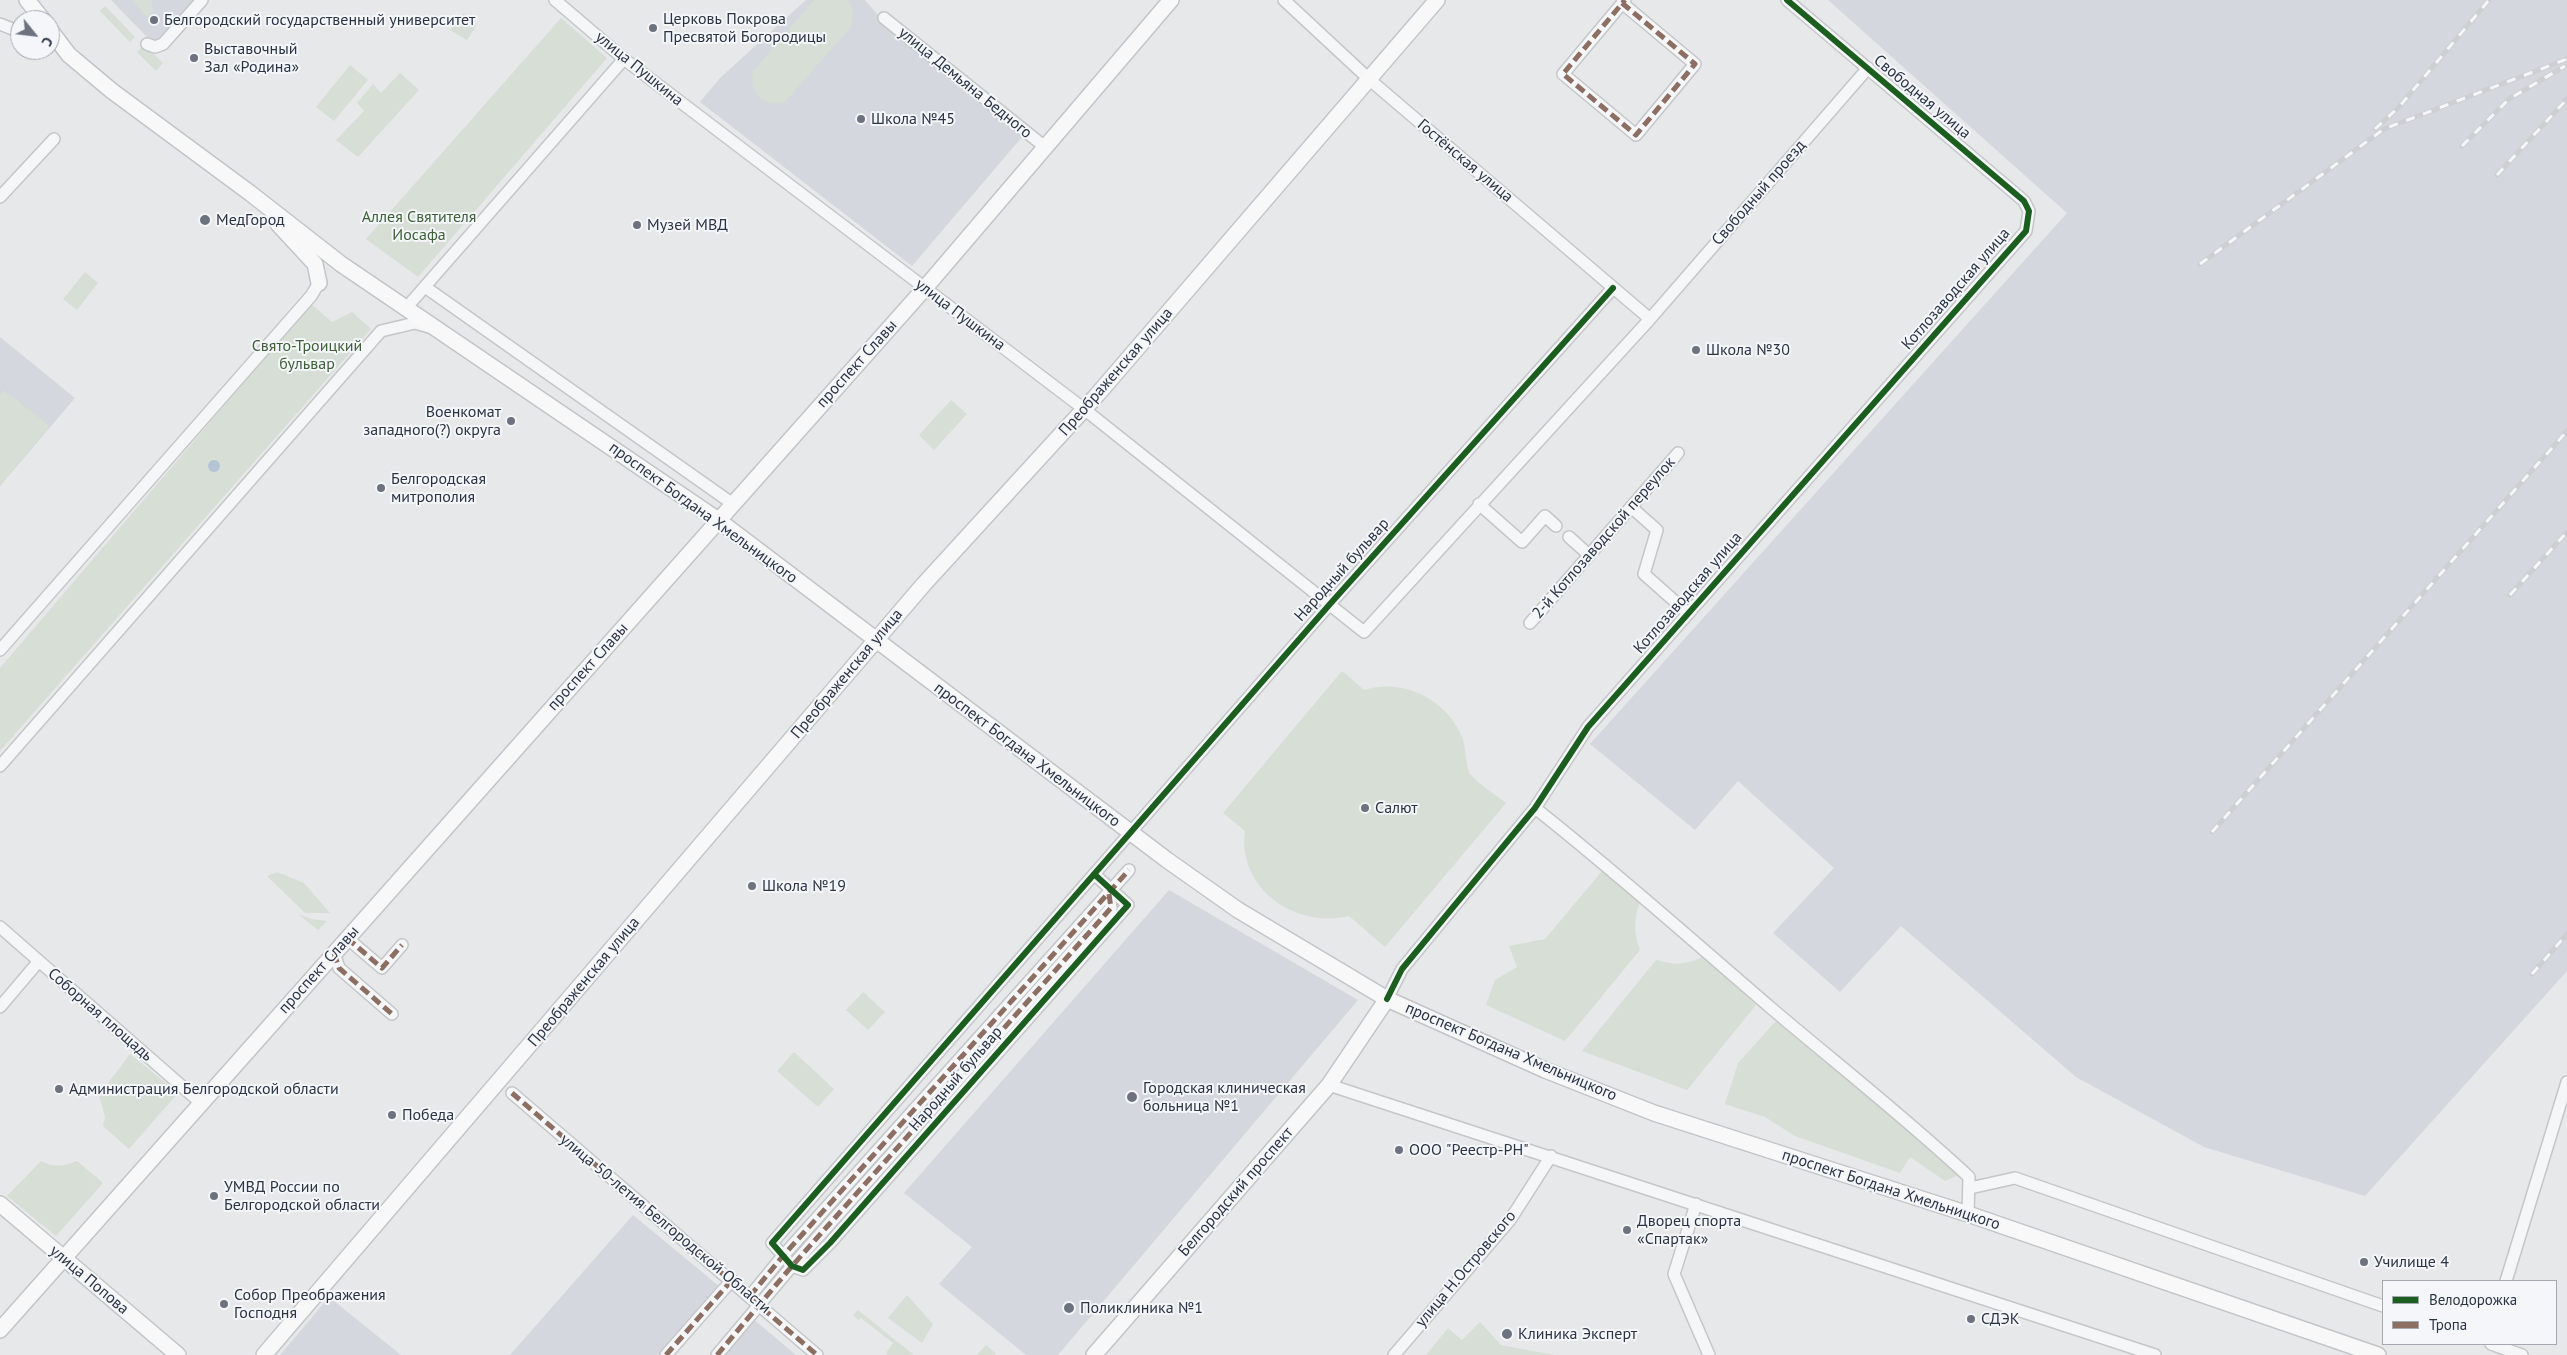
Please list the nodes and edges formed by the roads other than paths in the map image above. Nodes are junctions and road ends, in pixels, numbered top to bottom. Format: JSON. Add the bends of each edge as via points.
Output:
{"nodes":[{"id":1,"x":27,"y":0,"type":"edge"},
{"id":2,"x":202,"y":0,"type":"edge"},
{"id":3,"x":555,"y":0,"type":"edge"},
{"id":4,"x":1171,"y":0,"type":"edge"},
{"id":5,"x":1284,"y":0,"type":"edge"},
{"id":6,"x":1437,"y":0,"type":"edge"},
{"id":7,"x":1788,"y":0,"type":"edge"},
{"id":8,"x":1623,"y":2,"type":"edge"},
{"id":9,"x":35,"y":10,"type":"edge"},
{"id":10,"x":884,"y":18,"type":"dead end"},
{"id":11,"x":60,"y":43,"type":"edge"},
{"id":12,"x":148,"y":44,"type":"dead end"},
{"id":13,"x":60,"y":51,"type":"edge"},
{"id":14,"x":69,"y":55,"type":"junction"},
{"id":15,"x":624,"y":59,"type":"junction"},
{"id":16,"x":1868,"y":68,"type":"junction"},
{"id":17,"x":1370,"y":80,"type":"junction"},
{"id":18,"x":54,"y":139,"type":"dead end"},
{"id":19,"x":1045,"y":147,"type":"junction"},
{"id":20,"x":250,"y":193,"type":"junction"},
{"id":21,"x":0,"y":197,"type":"edge"},
{"id":22,"x":2029,"y":220,"type":"joint"},
{"id":23,"x":318,"y":283,"type":"joint"},
{"id":24,"x":425,"y":287,"type":"junction"},
{"id":25,"x":924,"y":288,"type":"junction"},
{"id":26,"x":1613,"y":288,"type":"junction"},
{"id":27,"x":407,"y":307,"type":"junction"},
{"id":28,"x":1650,"y":319,"type":"junction"},
{"id":29,"x":442,"y":331,"type":"junction"},
{"id":30,"x":1084,"y":409,"type":"junction"},
{"id":31,"x":1678,"y":453,"type":"dead end"},
{"id":32,"x":733,"y":504,"type":"junction"},
{"id":33,"x":1479,"y":504,"type":"junction"},
{"id":34,"x":1631,"y":507,"type":"junction"},
{"id":35,"x":718,"y":520,"type":"junction"},
{"id":36,"x":1556,"y":526,"type":"dead end"},
{"id":37,"x":1569,"y":537,"type":"dead end"},
{"id":38,"x":1589,"y":555,"type":"junction"},
{"id":39,"x":1330,"y":604,"type":"junction"},
{"id":40,"x":1688,"y":613,"type":"junction"},
{"id":41,"x":1530,"y":623,"type":"dead end"},
{"id":42,"x":876,"y":641,"type":"junction"},
{"id":43,"x":0,"y":650,"type":"edge"},
{"id":44,"x":0,"y":766,"type":"edge"},
{"id":45,"x":1535,"y":808,"type":"junction"},
{"id":46,"x":1130,"y":833,"type":"junction"},
{"id":47,"x":1129,"y":870,"type":"dead end"},
{"id":48,"x":1094,"y":874,"type":"junction"},
{"id":49,"x":1111,"y":892,"type":"junction"},
{"id":50,"x":0,"y":927,"type":"edge"},
{"id":51,"x":347,"y":938,"type":"junction"},
{"id":52,"x":402,"y":945,"type":"dead end"},
{"id":53,"x":334,"y":953,"type":"junction"},
{"id":54,"x":39,"y":962,"type":"junction"},
{"id":55,"x":1390,"y":1000,"type":"junction"},
{"id":56,"x":0,"y":1007,"type":"edge"},
{"id":57,"x":392,"y":1014,"type":"dead end"},
{"id":58,"x":2567,"y":1082,"type":"edge"},
{"id":59,"x":1329,"y":1085,"type":"junction"},
{"id":60,"x":512,"y":1093,"type":"dead end"},
{"id":61,"x":201,"y":1103,"type":"junction"},
{"id":62,"x":2555,"y":1120,"type":"junction"},
{"id":63,"x":2567,"y":1124,"type":"edge"},
{"id":64,"x":1551,"y":1156,"type":"junction"},
{"id":65,"x":1970,"y":1188,"type":"junction"},
{"id":66,"x":0,"y":1204,"type":"edge"},
{"id":67,"x":1696,"y":1204,"type":"junction"},
{"id":68,"x":1968,"y":1214,"type":"junction"},
{"id":69,"x":782,"y":1256,"type":"junction"},
{"id":70,"x":63,"y":1258,"type":"junction"},
{"id":71,"x":792,"y":1266,"type":"junction"},
{"id":72,"x":732,"y":1280,"type":"junction"},
{"id":73,"x":2506,"y":1280,"type":"edge"},
{"id":74,"x":750,"y":1296,"type":"junction"},
{"id":75,"x":760,"y":1305,"type":"junction"},
{"id":76,"x":2382,"y":1306,"type":"edge"},
{"id":77,"x":0,"y":1330,"type":"edge"},
{"id":78,"x":2494,"y":1345,"type":"edge"},
{"id":79,"x":2134,"y":1352,"type":"edge"},
{"id":80,"x":178,"y":1355,"type":"edge"},
{"id":81,"x":264,"y":1355,"type":"edge"},
{"id":82,"x":666,"y":1355,"type":"edge"},
{"id":83,"x":717,"y":1355,"type":"edge"},
{"id":84,"x":818,"y":1355,"type":"edge"},
{"id":85,"x":1094,"y":1355,"type":"edge"},
{"id":86,"x":1394,"y":1355,"type":"edge"},
{"id":87,"x":1709,"y":1355,"type":"edge"},
{"id":88,"x":2155,"y":1355,"type":"edge"},
{"id":89,"x":2378,"y":1355,"type":"edge"},
{"id":90,"x":2522,"y":1355,"type":"edge"}],
"edges":[{"from":1,"to":9,"type":"main road"},
{"from":2,"to":12,"type":"street","via":[[163,44],[155,47]]},
{"from":3,"to":15,"type":"street","name":"улица Пушкина"},
{"from":4,"to":19,"type":"main road","name":"проспект Славы"},
{"from":5,"to":17,"type":"street","name":"Гостёнская улица"},
{"from":6,"to":17,"type":"main road","name":"Преображенская улица"},
{"from":7,"to":16,"type":"street","name":"Свободная улица"},
{"from":8,"to":8,"type":"street","via":[[1563,74],[1636,136],[1695,64]]},
{"from":10,"to":19,"type":"street","name":"улица Демьяна Бедного"},
{"from":11,"to":14,"type":"main road","name":"проспект Богдана Хмельницкого"},
{"from":13,"to":14,"type":"street"},
{"from":14,"to":20,"type":"main road","name":"проспект Богдана Хмельницкого","via":[[112,92]]},
{"from":15,"to":24,"type":"street"},
{"from":15,"to":25,"type":"street","name":"улица Пушкина"},
{"from":16,"to":22,"type":"street","name":"Свободная улица","via":[[2024,201]]},
{"from":16,"to":28,"type":"street","name":"Свободный проезд"},
{"from":17,"to":26,"type":"street","name":"Гостёнская улица"},
{"from":17,"to":30,"type":"main road","name":"Преображенская улица"},
{"from":18,"to":21,"type":"street"},
{"from":19,"to":25,"type":"main road","name":"проспект Славы"},
{"from":20,"to":23,"type":"main road","via":[[315,264]]},
{"from":20,"to":27,"type":"main road","name":"проспект Богдана Хмельницкого","via":[[341,264]]},
{"from":22,"to":40,"type":"street","name":"Котлозаводская улица","via":[[2026,231]]},
{"from":23,"to":43,"type":"street","via":[[311,296]]},
{"from":24,"to":27,"type":"street"},
{"from":24,"to":32,"type":"street"},
{"from":25,"to":30,"type":"street","name":"улица Пушкина"},
{"from":25,"to":32,"type":"main road","name":"проспект Славы"},
{"from":26,"to":28,"type":"street","name":"Гостёнская улица"},
{"from":26,"to":39,"type":"street","name":"Народный бульвар"},
{"from":27,"to":29,"type":"main road","name":"проспект Богдана Хмельницкого"},
{"from":28,"to":33,"type":"street"},
{"from":29,"to":35,"type":"main road","name":"проспект Богдана Хмельницкого"},
{"from":29,"to":44,"type":"street","via":[[415,323],[381,331]]},
{"from":30,"to":39,"type":"street","name":"улица Пушкина"},
{"from":30,"to":42,"type":"main road","name":"Преображенская улица","via":[[936,570]]},
{"from":31,"to":34,"type":"street","name":"2-й Котлозаводской переулок"},
{"from":32,"to":35,"type":"main road","name":"проспект Славы"},
{"from":33,"to":36,"type":"street","via":[[1522,542],[1545,516]]},
{"from":33,"to":39,"type":"street","name":"улица Пушкина","via":[[1364,632]]},
{"from":34,"to":38,"type":"street","name":"2-й Котлозаводской переулок"},
{"from":34,"to":40,"type":"street","via":[[1657,530],[1644,574]]},
{"from":35,"to":42,"type":"main road","name":"проспект Богдана Хмельницкого"},
{"from":35,"to":51,"type":"main road","name":"проспект Славы"},
{"from":37,"to":38,"type":"street"},
{"from":38,"to":41,"type":"street","name":"2-й Котлозаводской переулок"},
{"from":39,"to":46,"type":"street","name":"Народный бульвар"},
{"from":40,"to":45,"type":"street","name":"Котлозаводская улица","via":[[1588,727]]},
{"from":42,"to":46,"type":"main road","name":"проспект Богдана Хмельницкого"},
{"from":42,"to":81,"type":"main road","name":"Преображенская улица"},
{"from":45,"to":55,"type":"street","name":"Котлозаводская улица","via":[[1402,969]]},
{"from":45,"to":65,"type":"street","via":[[1931,1141],[1969,1177]]},
{"from":46,"to":48,"type":"street","name":"Народный бульвар"},
{"from":46,"to":55,"type":"main road","name":"проспект Богдана Хмельницкого","via":[[1238,910]]},
{"from":47,"to":49,"type":"street"},
{"from":48,"to":49,"type":"street"},
{"from":48,"to":69,"type":"street","name":"Народный бульвар","via":[[772,1243]]},
{"from":49,"to":69,"type":"street"},
{"from":49,"to":71,"type":"street","name":"Народный бульвар","via":[[1111,908]]},
{"from":49,"to":71,"type":"street","name":"Народный бульвар","via":[[1128,905],[836,1236],[803,1270]]},
{"from":50,"to":54,"type":"street","name":"Соборная площадь"},
{"from":51,"to":52,"type":"street","via":[[382,968]]},
{"from":51,"to":53,"type":"main road","name":"проспект Славы"},
{"from":53,"to":57,"type":"street","via":[[339,968]]},
{"from":53,"to":61,"type":"main road","name":"проспект Славы"},
{"from":54,"to":56,"type":"street"},
{"from":54,"to":61,"type":"street","name":"Соборная площадь"},
{"from":55,"to":59,"type":"main road","name":"Белгородский проспект"},
{"from":55,"to":68,"type":"main road","name":"проспект Богдана Хмельницкого","via":[[1545,1070],[1654,1113]]},
{"from":58,"to":62,"type":"street"},
{"from":59,"to":64,"type":"street"},
{"from":59,"to":85,"type":"main road","name":"Белгородский проспект"},
{"from":60,"to":72,"type":"street","name":"улица 50-летия Белгородской Области"},
{"from":61,"to":70,"type":"main road","name":"проспект Славы"},
{"from":62,"to":63,"type":"street"},
{"from":62,"to":73,"type":"street"},
{"from":64,"to":67,"type":"street"},
{"from":64,"to":86,"type":"street","name":"улица Н.Островского","via":[[1510,1220]]},
{"from":65,"to":68,"type":"street"},
{"from":65,"to":76,"type":"street","via":[[2015,1178]]},
{"from":66,"to":70,"type":"main road","name":"улица Попова"},
{"from":67,"to":79,"type":"street"},
{"from":67,"to":87,"type":"street","via":[[1674,1274]]},
{"from":68,"to":89,"type":"main road","name":"проспект Богдана Хмельницкого"},
{"from":69,"to":71,"type":"street"},
{"from":69,"to":74,"type":"street"},
{"from":70,"to":77,"type":"main road","name":"проспект Славы"},
{"from":70,"to":80,"type":"main road","name":"улица Попова"},
{"from":71,"to":75,"type":"street","name":"Народный бульвар"},
{"from":72,"to":74,"type":"street","name":"улица 50-летия Белгородской Области"},
{"from":72,"to":82,"type":"street"},
{"from":74,"to":75,"type":"street","name":"улица 50-летия Белгородской Области"},
{"from":75,"to":83,"type":"street","name":"Народный бульвар"},
{"from":75,"to":84,"type":"street","name":"улица 50-летия Белгородской Области"},
{"from":78,"to":90,"type":"street"},
{"from":79,"to":88,"type":"street"}]}
